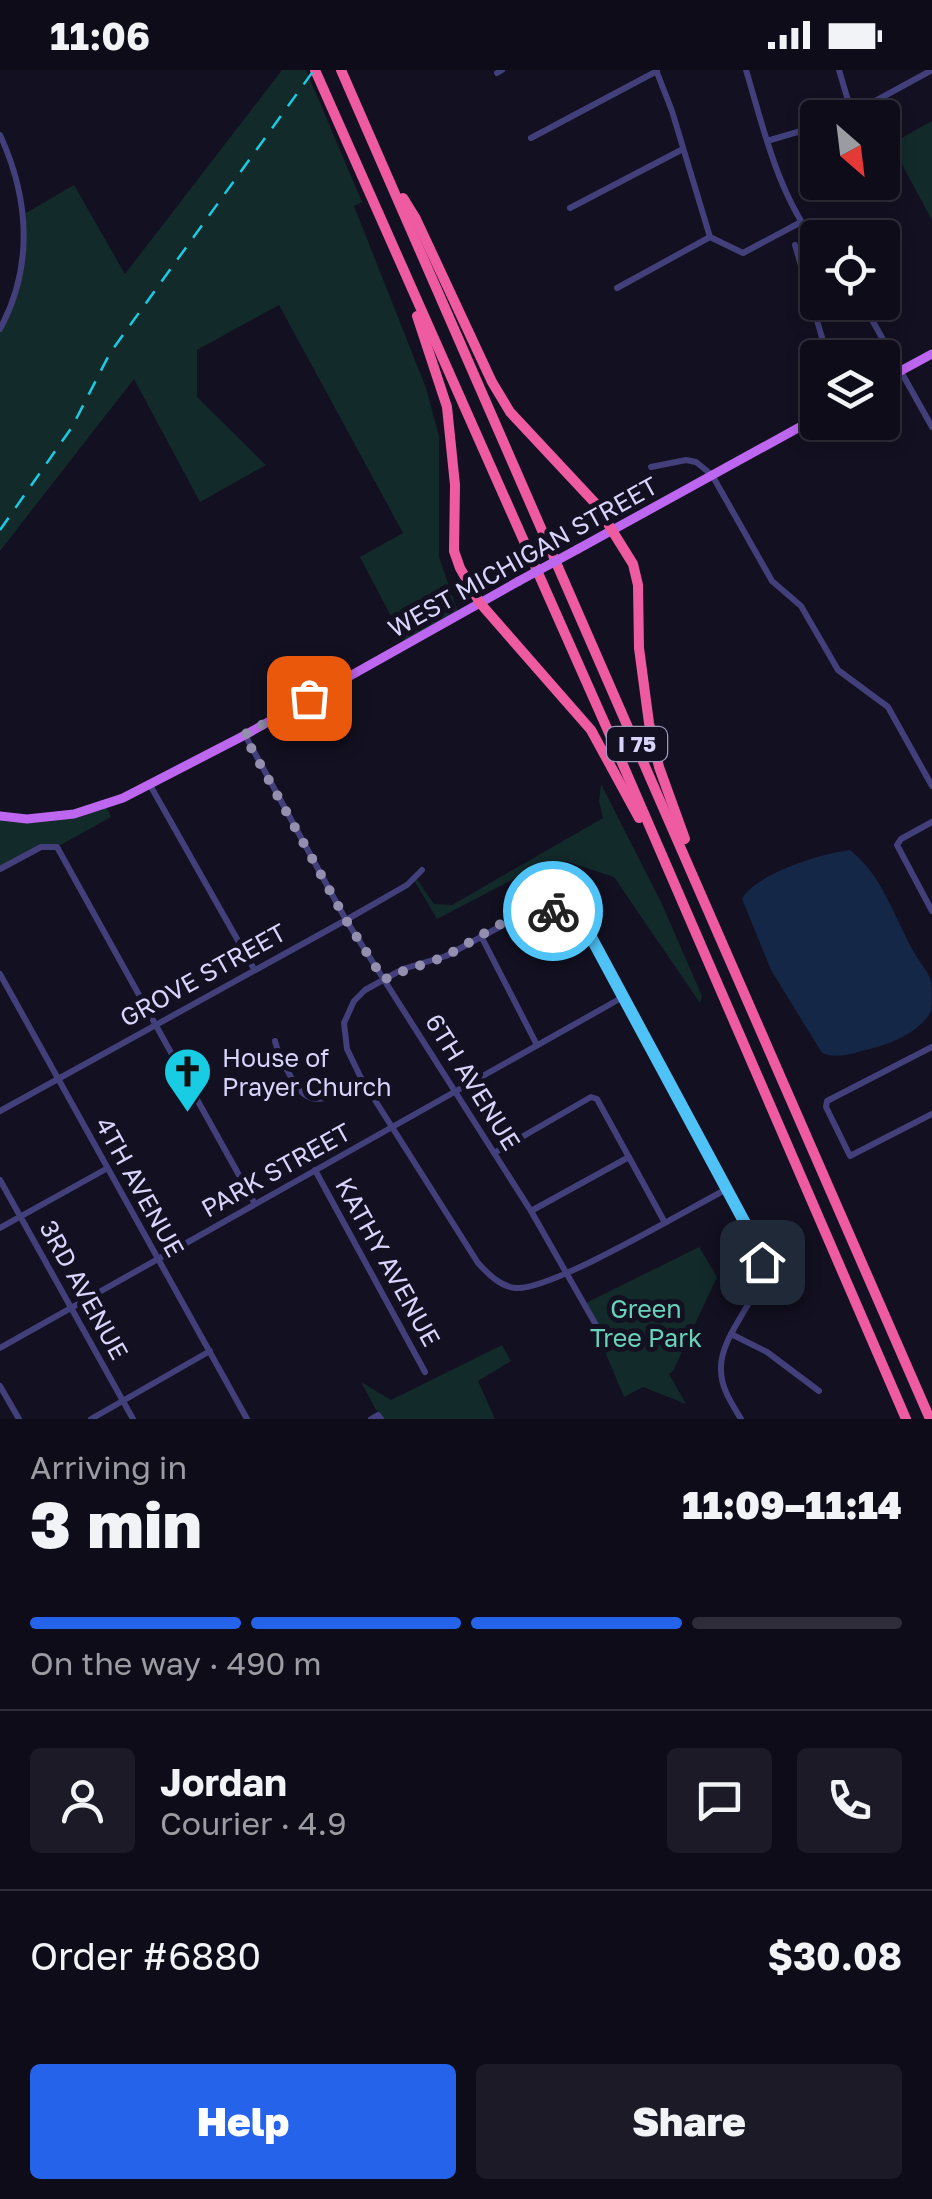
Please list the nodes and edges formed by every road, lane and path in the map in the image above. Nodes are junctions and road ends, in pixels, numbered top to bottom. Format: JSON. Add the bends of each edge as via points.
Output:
{"nodes":[{"id":1,"x":315,"y":70,"type":"edge"},
{"id":2,"x":341,"y":70,"type":"edge"},
{"id":3,"x":746,"y":70,"type":"edge"},
{"id":4,"x":839,"y":70,"type":"edge"},
{"id":5,"x":932,"y":70,"type":"edge"},
{"id":6,"x":656,"y":71,"type":"edge"},
{"id":7,"x":845,"y":100,"type":"edge"},
{"id":8,"x":877,"y":100,"type":"edge"},
{"id":9,"x":800,"y":131,"type":"edge"},
{"id":10,"x":0,"y":136,"type":"edge"},
{"id":11,"x":531,"y":138,"type":"dead end"},
{"id":12,"x":767,"y":141,"type":"junction"},
{"id":13,"x":683,"y":149,"type":"junction"},
{"id":14,"x":388,"y":176,"type":"junction"},
{"id":15,"x":570,"y":208,"type":"dead end"},
{"id":16,"x":800,"y":220,"type":"edge"},
{"id":17,"x":800,"y":223,"type":"edge"},
{"id":18,"x":710,"y":237,"type":"junction"},
{"id":19,"x":795,"y":245,"type":"dead end"},
{"id":20,"x":398,"y":258,"type":"junction"},
{"id":21,"x":616,"y":288,"type":"dead end"},
{"id":22,"x":0,"y":328,"type":"edge"},
{"id":23,"x":823,"y":340,"type":"edge"},
{"id":24,"x":932,"y":354,"type":"edge"},
{"id":25,"x":900,"y":371,"type":"joint"},
{"id":26,"x":800,"y":427,"type":"edge"},
{"id":27,"x":932,"y":427,"type":"edge"},
{"id":28,"x":652,"y":467,"type":"dead end"},
{"id":29,"x":712,"y":475,"type":"junction"},
{"id":30,"x":614,"y":530,"type":"junction"},
{"id":31,"x":480,"y":603,"type":"junction"},
{"id":32,"x":244,"y":735,"type":"junction"},
{"id":33,"x":150,"y":785,"type":"junction"},
{"id":34,"x":932,"y":786,"type":"edge"},
{"id":35,"x":0,"y":816,"type":"edge"},
{"id":36,"x":932,"y":822,"type":"edge"},
{"id":37,"x":0,"y":869,"type":"edge"},
{"id":38,"x":422,"y":870,"type":"dead end"},
{"id":39,"x":668,"y":870,"type":"junction"},
{"id":40,"x":700,"y":888,"type":"junction"},
{"id":41,"x":932,"y":911,"type":"edge"},
{"id":42,"x":346,"y":920,"type":"junction"},
{"id":43,"x":481,"y":936,"type":"junction"},
{"id":44,"x":254,"y":969,"type":"junction"},
{"id":45,"x":0,"y":974,"type":"edge"},
{"id":46,"x":384,"y":980,"type":"junction"},
{"id":47,"x":623,"y":997,"type":"junction"},
{"id":48,"x":156,"y":1024,"type":"junction"},
{"id":49,"x":275,"y":1040,"type":"dead end"},
{"id":50,"x":537,"y":1045,"type":"junction"},
{"id":51,"x":932,"y":1047,"type":"edge"},
{"id":52,"x":361,"y":1078,"type":"junction"},
{"id":53,"x":57,"y":1079,"type":"junction"},
{"id":54,"x":456,"y":1091,"type":"junction"},
{"id":55,"x":0,"y":1110,"type":"edge"},
{"id":56,"x":932,"y":1114,"type":"edge"},
{"id":57,"x":391,"y":1128,"type":"junction"},
{"id":58,"x":494,"y":1153,"type":"junction"},
{"id":59,"x":629,"y":1157,"type":"junction"},
{"id":60,"x":106,"y":1169,"type":"junction"},
{"id":61,"x":315,"y":1170,"type":"junction"},
{"id":62,"x":0,"y":1180,"type":"edge"},
{"id":63,"x":727,"y":1189,"type":"junction"},
{"id":64,"x":255,"y":1204,"type":"junction"},
{"id":65,"x":531,"y":1211,"type":"junction"},
{"id":66,"x":20,"y":1216,"type":"junction"},
{"id":67,"x":664,"y":1221,"type":"junction"},
{"id":68,"x":0,"y":1228,"type":"edge"},
{"id":69,"x":157,"y":1260,"type":"junction"},
{"id":70,"x":567,"y":1274,"type":"junction"},
{"id":71,"x":70,"y":1309,"type":"junction"},
{"id":72,"x":731,"y":1334,"type":"junction"},
{"id":73,"x":608,"y":1346,"type":"dead end"},
{"id":74,"x":0,"y":1348,"type":"edge"},
{"id":75,"x":210,"y":1351,"type":"junction"},
{"id":76,"x":426,"y":1372,"type":"dead end"},
{"id":77,"x":0,"y":1386,"type":"edge"},
{"id":78,"x":819,"y":1391,"type":"dead end"},
{"id":79,"x":122,"y":1401,"type":"junction"},
{"id":80,"x":18,"y":1419,"type":"edge"},
{"id":81,"x":91,"y":1419,"type":"edge"},
{"id":82,"x":133,"y":1419,"type":"edge"},
{"id":83,"x":247,"y":1419,"type":"edge"},
{"id":84,"x":741,"y":1419,"type":"edge"},
{"id":85,"x":906,"y":1419,"type":"edge"},
{"id":86,"x":930,"y":1419,"type":"edge"}],
"edges":[{"from":1,"to":20,"type":"highway","number":"I 75"},
{"from":2,"to":14,"type":"highway","number":"I 75"},
{"from":3,"to":12,"type":"street"},
{"from":4,"to":7,"type":"street"},
{"from":5,"to":8,"type":"street"},
{"from":6,"to":11,"type":"street"},
{"from":6,"to":13,"type":"street"},
{"from":9,"to":12,"type":"street"},
{"from":10,"to":22,"type":"street","via":[[25,222],[19,278]]},
{"from":12,"to":16,"type":"street"},
{"from":13,"to":15,"type":"street"},
{"from":13,"to":18,"type":"street"},
{"from":14,"to":30,"type":"highway","via":[[416,219],[510,412]]},
{"from":14,"to":40,"type":"highway","number":"I 75"},
{"from":17,"to":18,"type":"street","via":[[743,253]]},
{"from":18,"to":21,"type":"street"},
{"from":19,"to":23,"type":"street"},
{"from":20,"to":31,"type":"highway","via":[[447,408],[454,550]]},
{"from":20,"to":39,"type":"highway","number":"I 75"},
{"from":24,"to":25,"type":"main road"},
{"from":25,"to":27,"type":"street"},
{"from":26,"to":29,"type":"main road","name":"WEST MICHIGAN STREET"},
{"from":28,"to":29,"type":"street","via":[[686,460]]},
{"from":29,"to":30,"type":"main road","name":"WEST MICHIGAN STREET"},
{"from":29,"to":34,"type":"street","via":[[772,581],[801,606],[838,670],[888,708]]},
{"from":30,"to":31,"type":"main road","name":"WEST MICHIGAN STREET","bridge":true},
{"from":30,"to":40,"type":"highway","via":[[638,585],[639,648],[659,767]]},
{"from":31,"to":32,"type":"main road","name":"WEST MICHIGAN STREET"},
{"from":31,"to":39,"type":"highway","via":[[591,730]]},
{"from":32,"to":33,"type":"main road","name":"WEST MICHIGAN STREET"},
{"from":32,"to":42,"type":"street","name":"6TH AVENUE"},
{"from":33,"to":35,"type":"main road","name":"WEST MICHIGAN STREET","via":[[74,814]]},
{"from":33,"to":44,"type":"street"},
{"from":36,"to":41,"type":"street","via":[[897,844]]},
{"from":37,"to":48,"type":"street","via":[[42,847],[57,847]]},
{"from":38,"to":42,"type":"street","name":"GROVE STREET"},
{"from":39,"to":85,"type":"highway","number":"I 75"},
{"from":40,"to":86,"type":"highway","number":"I 75"},
{"from":42,"to":44,"type":"street","name":"GROVE STREET"},
{"from":42,"to":46,"type":"street","name":"6TH AVENUE"},
{"from":43,"to":46,"type":"street"},
{"from":43,"to":47,"type":"street","via":[[528,912],[568,913],[585,926]]},
{"from":43,"to":50,"type":"street"},
{"from":44,"to":48,"type":"street","name":"GROVE STREET"},
{"from":45,"to":53,"type":"street","name":"4TH AVENUE"},
{"from":46,"to":52,"type":"street","via":[[354,1001],[344,1023],[346,1049]]},
{"from":46,"to":54,"type":"street","name":"6TH AVENUE"},
{"from":47,"to":50,"type":"street","name":"PARK STREET"},
{"from":47,"to":63,"type":"street"},
{"from":48,"to":53,"type":"street","name":"GROVE STREET"},
{"from":48,"to":64,"type":"street"},
{"from":49,"to":52,"type":"street","via":[[308,1098],[328,1097]]},
{"from":50,"to":54,"type":"street","name":"PARK STREET"},
{"from":51,"to":56,"type":"street","via":[[826,1106],[850,1156]]},
{"from":52,"to":57,"type":"street"},
{"from":53,"to":55,"type":"street","name":"GROVE STREET"},
{"from":53,"to":60,"type":"street","name":"4TH AVENUE"},
{"from":54,"to":57,"type":"street","name":"PARK STREET"},
{"from":54,"to":58,"type":"street","name":"6TH AVENUE"},
{"from":57,"to":61,"type":"street","name":"PARK STREET"},
{"from":57,"to":70,"type":"street","via":[[489,1276],[522,1288]]},
{"from":58,"to":59,"type":"street","via":[[591,1097]]},
{"from":58,"to":65,"type":"street","name":"6TH AVENUE"},
{"from":59,"to":65,"type":"street"},
{"from":59,"to":67,"type":"street"},
{"from":60,"to":66,"type":"street"},
{"from":60,"to":69,"type":"street","name":"4TH AVENUE"},
{"from":61,"to":64,"type":"street","name":"PARK STREET"},
{"from":61,"to":76,"type":"street","name":"KATHY AVENUE"},
{"from":62,"to":66,"type":"street","name":"3RD AVENUE"},
{"from":63,"to":67,"type":"street"},
{"from":63,"to":72,"type":"street","via":[[762,1262]]},
{"from":64,"to":69,"type":"street","name":"PARK STREET"},
{"from":65,"to":70,"type":"street","name":"6TH AVENUE"},
{"from":66,"to":68,"type":"street"},
{"from":66,"to":71,"type":"street","name":"3RD AVENUE"},
{"from":67,"to":70,"type":"street"},
{"from":69,"to":71,"type":"street","name":"PARK STREET"},
{"from":69,"to":75,"type":"street","name":"4TH AVENUE"},
{"from":70,"to":73,"type":"street","name":"6TH AVENUE"},
{"from":71,"to":74,"type":"street","name":"PARK STREET"},
{"from":71,"to":79,"type":"street","name":"3RD AVENUE"},
{"from":72,"to":78,"type":"street"},
{"from":72,"to":84,"type":"street","via":[[720,1369]]},
{"from":75,"to":79,"type":"street"},
{"from":75,"to":83,"type":"street","name":"4TH AVENUE"},
{"from":77,"to":80,"type":"street"},
{"from":79,"to":81,"type":"street"},
{"from":79,"to":82,"type":"street","name":"3RD AVENUE"}]}
